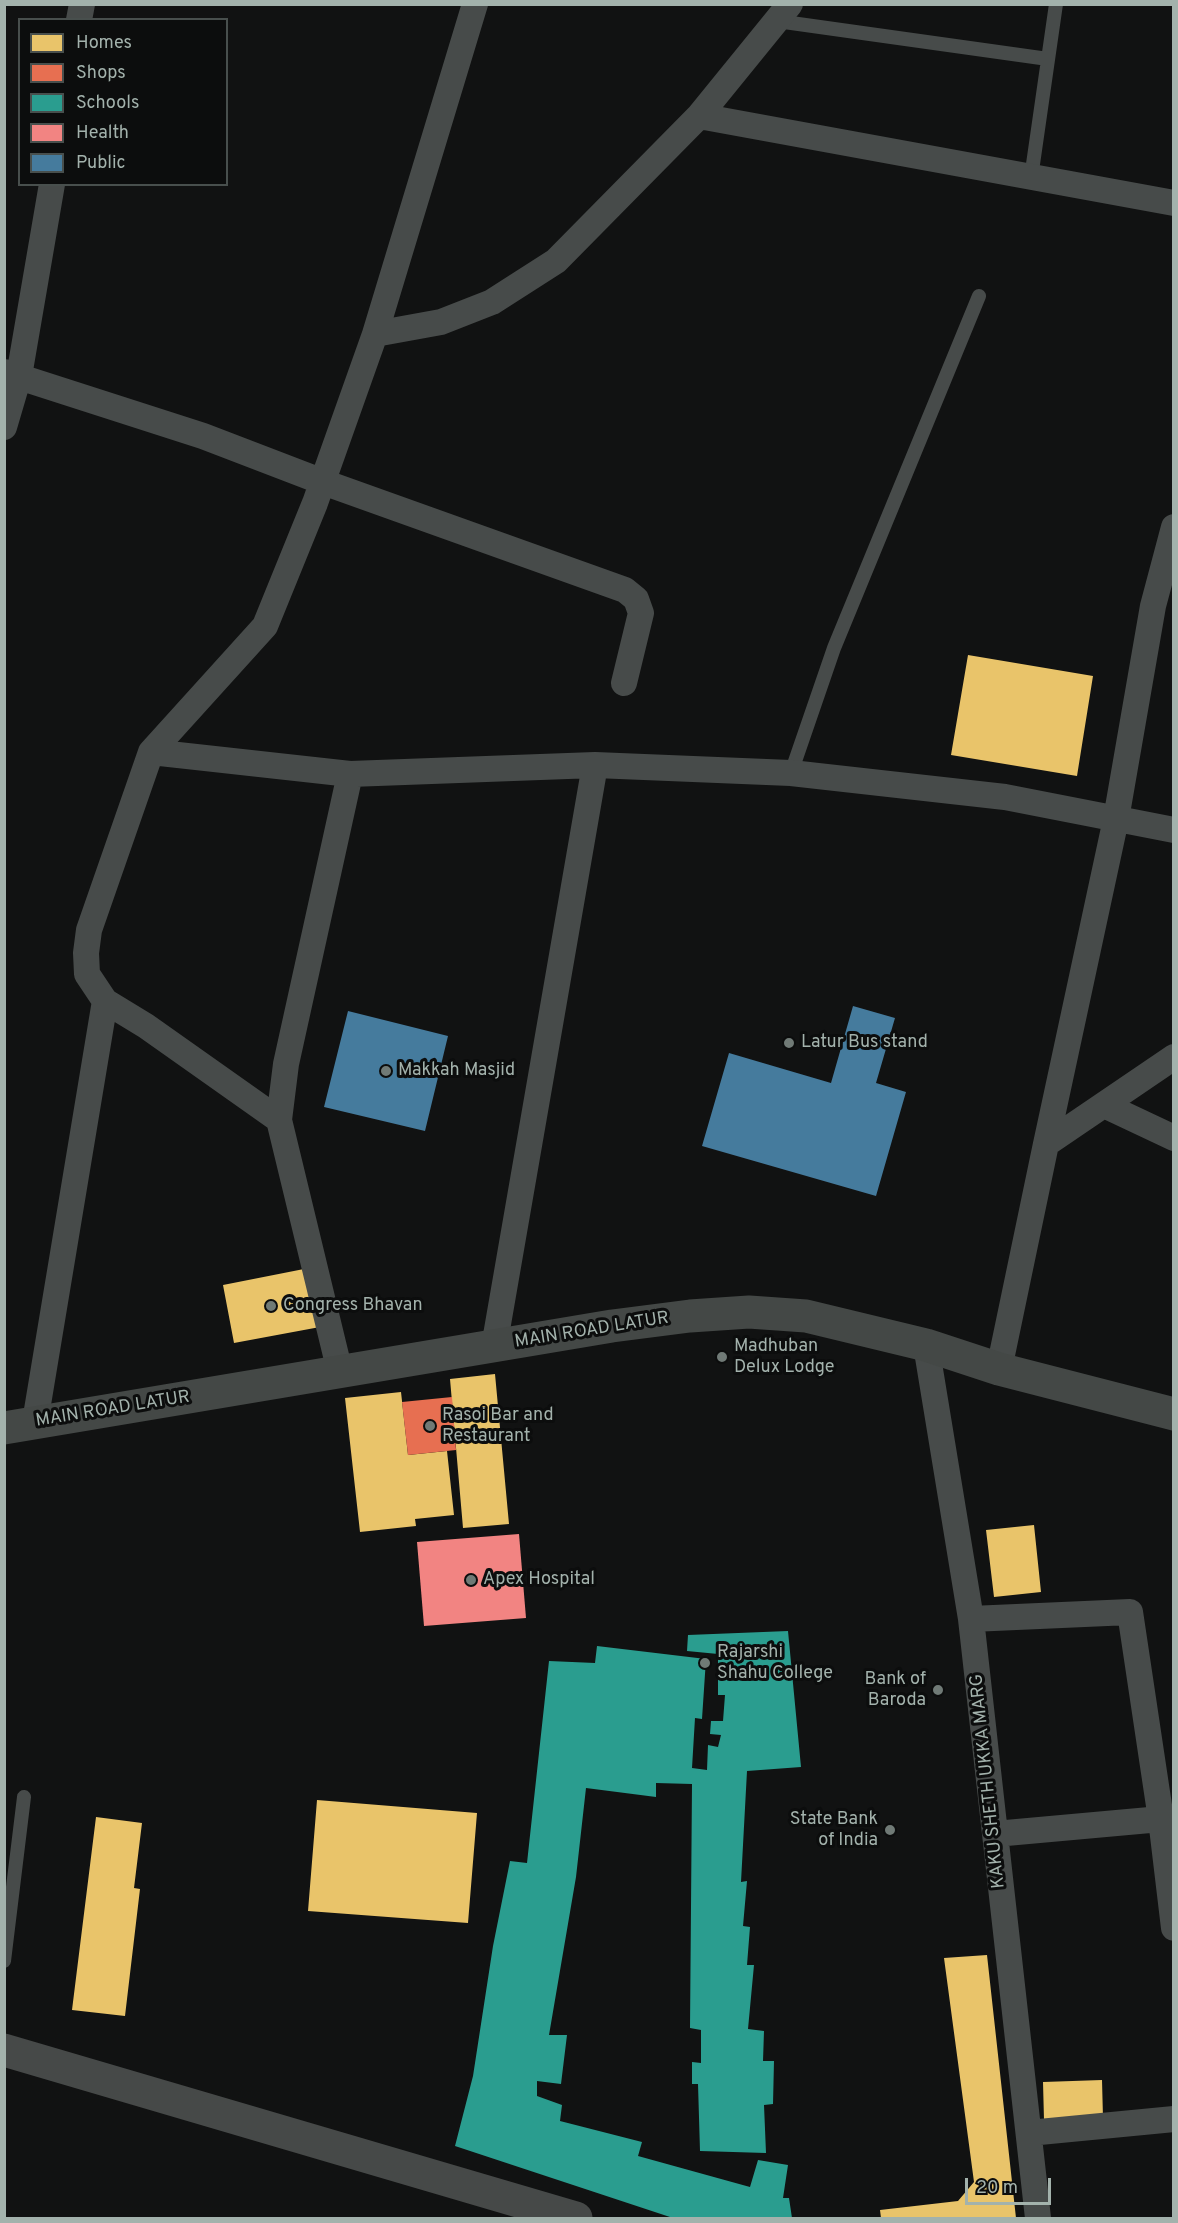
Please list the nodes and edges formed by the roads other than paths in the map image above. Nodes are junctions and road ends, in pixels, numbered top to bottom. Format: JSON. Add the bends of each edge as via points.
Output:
{"nodes":[{"id":1,"x":476,"y":4,"type":"edge"},
{"id":2,"x":1056,"y":4,"type":"edge"},
{"id":3,"x":783,"y":13,"type":"edge"},
{"id":4,"x":1048,"y":59,"type":"junction"},
{"id":5,"x":699,"y":116,"type":"junction"},
{"id":6,"x":1031,"y":178,"type":"junction"},
{"id":7,"x":52,"y":186,"type":"edge"},
{"id":8,"x":1173,"y":203,"type":"edge"},
{"id":9,"x":979,"y":296,"type":"dead end"},
{"id":10,"x":375,"y":334,"type":"junction"},
{"id":11,"x":12,"y":374,"type":"edge"},
{"id":12,"x":4,"y":427,"type":"edge"},
{"id":13,"x":322,"y":482,"type":"junction"},
{"id":14,"x":1173,"y":527,"type":"edge"},
{"id":15,"x":624,"y":683,"type":"dead end"},
{"id":16,"x":151,"y":752,"type":"junction"},
{"id":17,"x":595,"y":765,"type":"junction"},
{"id":18,"x":791,"y":773,"type":"junction"},
{"id":19,"x":350,"y":774,"type":"junction"},
{"id":20,"x":1116,"y":819,"type":"junction"},
{"id":21,"x":1173,"y":830,"type":"edge"},
{"id":22,"x":105,"y":1001,"type":"junction"},
{"id":23,"x":1173,"y":1057,"type":"edge"},
{"id":24,"x":1104,"y":1105,"type":"junction"},
{"id":25,"x":279,"y":1120,"type":"junction"},
{"id":26,"x":1173,"y":1138,"type":"edge"},
{"id":27,"x":1046,"y":1144,"type":"junction"},
{"id":28,"x":926,"y":1345,"type":"junction"},
{"id":29,"x":494,"y":1347,"type":"junction"},
{"id":30,"x":999,"y":1369,"type":"junction"},
{"id":31,"x":340,"y":1372,"type":"junction"},
{"id":32,"x":1173,"y":1414,"type":"edge"},
{"id":33,"x":20,"y":1425,"type":"edge"},
{"id":34,"x":971,"y":1619,"type":"junction"},
{"id":35,"x":24,"y":1797,"type":"dead end"},
{"id":36,"x":1161,"y":1819,"type":"junction"},
{"id":37,"x":995,"y":1834,"type":"junction"},
{"id":38,"x":1173,"y":1928,"type":"edge"},
{"id":39,"x":4,"y":1961,"type":"edge"},
{"id":40,"x":4,"y":2050,"type":"edge"},
{"id":41,"x":1173,"y":2119,"type":"edge"},
{"id":42,"x":1029,"y":2133,"type":"junction"},
{"id":43,"x":576,"y":2218,"type":"edge"},
{"id":44,"x":1038,"y":2218,"type":"edge"}],
"edges":[{"from":1,"to":10,"type":"street"},
{"from":2,"to":4,"type":"lane"},
{"from":3,"to":4,"type":"lane"},
{"from":3,"to":5,"type":"street"},
{"from":4,"to":6,"type":"lane"},
{"from":5,"to":6,"type":"street"},
{"from":5,"to":10,"type":"street","via":[[556,261],[492,302],[441,322]]},
{"from":6,"to":8,"type":"street"},
{"from":7,"to":11,"type":"street"},
{"from":9,"to":18,"type":"lane","via":[[834,648]]},
{"from":10,"to":13,"type":"street"},
{"from":11,"to":12,"type":"street"},
{"from":11,"to":13,"type":"street","via":[[202,436]]},
{"from":13,"to":15,"type":"street","via":[[626,590],[636,599],[641,613]]},
{"from":13,"to":16,"type":"street","via":[[265,626]]},
{"from":14,"to":20,"type":"street","via":[[1153,606]]},
{"from":16,"to":19,"type":"street"},
{"from":16,"to":22,"type":"street","via":[[89,930],[87,974]]},
{"from":17,"to":18,"type":"street"},
{"from":17,"to":19,"type":"street"},
{"from":17,"to":29,"type":"street"},
{"from":18,"to":20,"type":"street","via":[[1005,797]]},
{"from":19,"to":25,"type":"street","via":[[286,1064]]},
{"from":20,"to":21,"type":"street"},
{"from":20,"to":27,"type":"street"},
{"from":22,"to":25,"type":"street"},
{"from":22,"to":33,"type":"street"},
{"from":23,"to":24,"type":"street"},
{"from":24,"to":26,"type":"street"},
{"from":24,"to":27,"type":"street"},
{"from":25,"to":31,"type":"street"},
{"from":27,"to":30,"type":"street"},
{"from":28,"to":29,"type":"main road","name":"MAIN ROAD LATUR","via":[[806,1316],[749,1312],[612,1326]]},
{"from":28,"to":30,"type":"main road","name":"MAIN ROAD LATUR"},
{"from":28,"to":34,"type":"street","name":"KAKU SHETH UKKA MARG"},
{"from":29,"to":31,"type":"main road","name":"MAIN ROAD LATUR"},
{"from":30,"to":32,"type":"main road","name":"MAIN ROAD LATUR"},
{"from":31,"to":33,"type":"main road","name":"MAIN ROAD LATUR"},
{"from":34,"to":36,"type":"street","via":[[1130,1612]]},
{"from":34,"to":37,"type":"street","name":"KAKU SHETH UKKA MARG"},
{"from":35,"to":39,"type":"lane"},
{"from":36,"to":37,"type":"street"},
{"from":36,"to":38,"type":"street"},
{"from":37,"to":42,"type":"street","name":"KAKU SHETH UKKA MARG"},
{"from":40,"to":43,"type":"main road"},
{"from":41,"to":42,"type":"street"},
{"from":42,"to":44,"type":"street","name":"KAKU SHETH UKKA MARG"}]}
